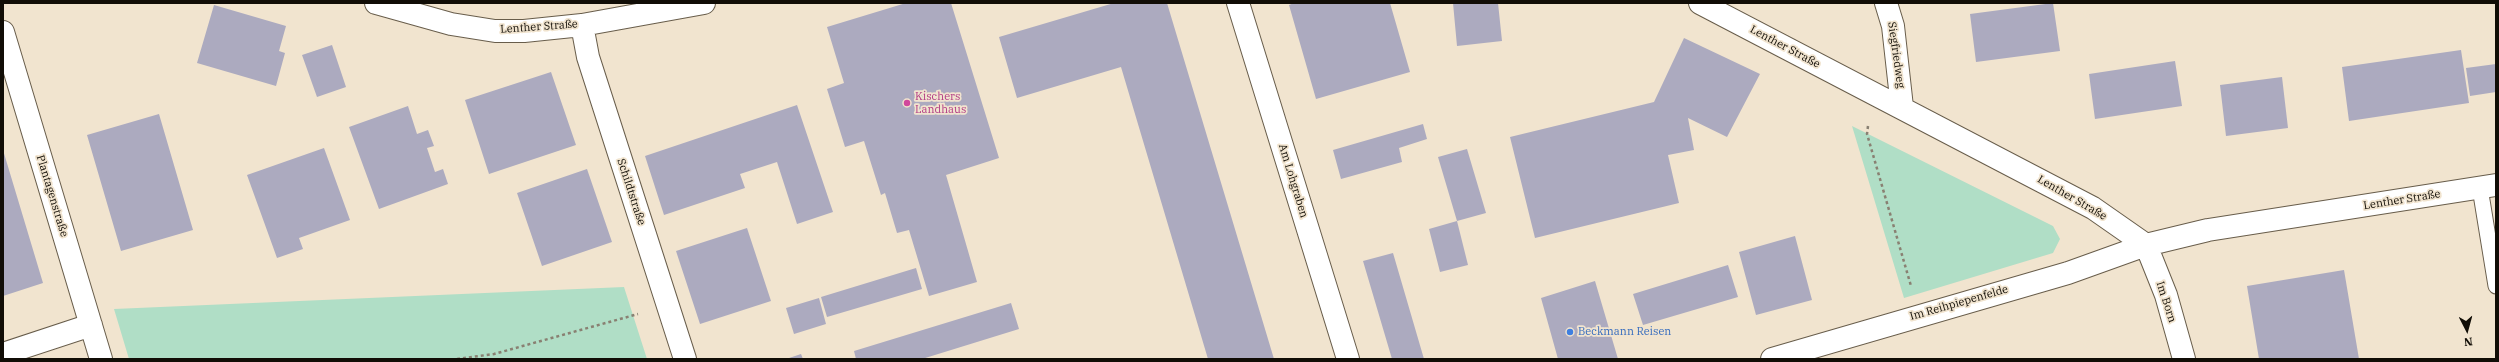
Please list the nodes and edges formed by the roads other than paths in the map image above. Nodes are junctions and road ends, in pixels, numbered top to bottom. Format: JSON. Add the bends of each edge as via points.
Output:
{"nodes":[{"id":1,"x":376,"y":3,"type":"edge"},
{"id":2,"x":704,"y":3,"type":"edge"},
{"id":3,"x":1238,"y":3,"type":"edge"},
{"id":4,"x":1700,"y":3,"type":"edge"},
{"id":5,"x":1886,"y":3,"type":"edge"},
{"id":6,"x":624,"y":10,"type":"edge"},
{"id":7,"x":582,"y":24,"type":"junction"},
{"id":8,"x":3,"y":32,"type":"edge"},
{"id":9,"x":1902,"y":107,"type":"junction"},
{"id":10,"x":2488,"y":186,"type":"edge"},
{"id":11,"x":2146,"y":245,"type":"junction"},
{"id":12,"x":2496,"y":286,"type":"edge"},
{"id":13,"x":91,"y":326,"type":"junction"},
{"id":14,"x":3,"y":354,"type":"edge"},
{"id":15,"x":101,"y":359,"type":"edge"},
{"id":16,"x":685,"y":359,"type":"edge"},
{"id":17,"x":1348,"y":359,"type":"edge"},
{"id":18,"x":1772,"y":359,"type":"edge"},
{"id":19,"x":2184,"y":359,"type":"edge"}],
"edges":[{"from":1,"to":7,"type":"street","name":"Lenther Straße","via":[[472,29],[524,31]]},
{"from":2,"to":6,"type":"street","name":"Lenther Straße"},
{"from":3,"to":17,"type":"street","name":"Am Lohgraben"},
{"from":4,"to":9,"type":"street","name":"Lenther Straße"},
{"from":5,"to":9,"type":"street","name":"Siegfriedweg","via":[[1893,26]]},
{"from":6,"to":7,"type":"street","name":"Lenther Straße"},
{"from":7,"to":16,"type":"street","name":"Schildtstraße","via":[[588,57]]},
{"from":8,"to":13,"type":"street","name":"Plantagenstraße"},
{"from":9,"to":11,"type":"street","name":"Lenther Straße","via":[[2093,208]]},
{"from":10,"to":11,"type":"street","name":"Lenther Straße","via":[[2208,230]]},
{"from":10,"to":12,"type":"lane"},
{"from":11,"to":18,"type":"street","name":"Im Reihpiepenfelde","via":[[2068,273]]},
{"from":11,"to":19,"type":"street","name":"Im Born","via":[[2166,295]]},
{"from":13,"to":14,"type":"street"},
{"from":13,"to":15,"type":"street","name":"Plantagenstraße"}]}
